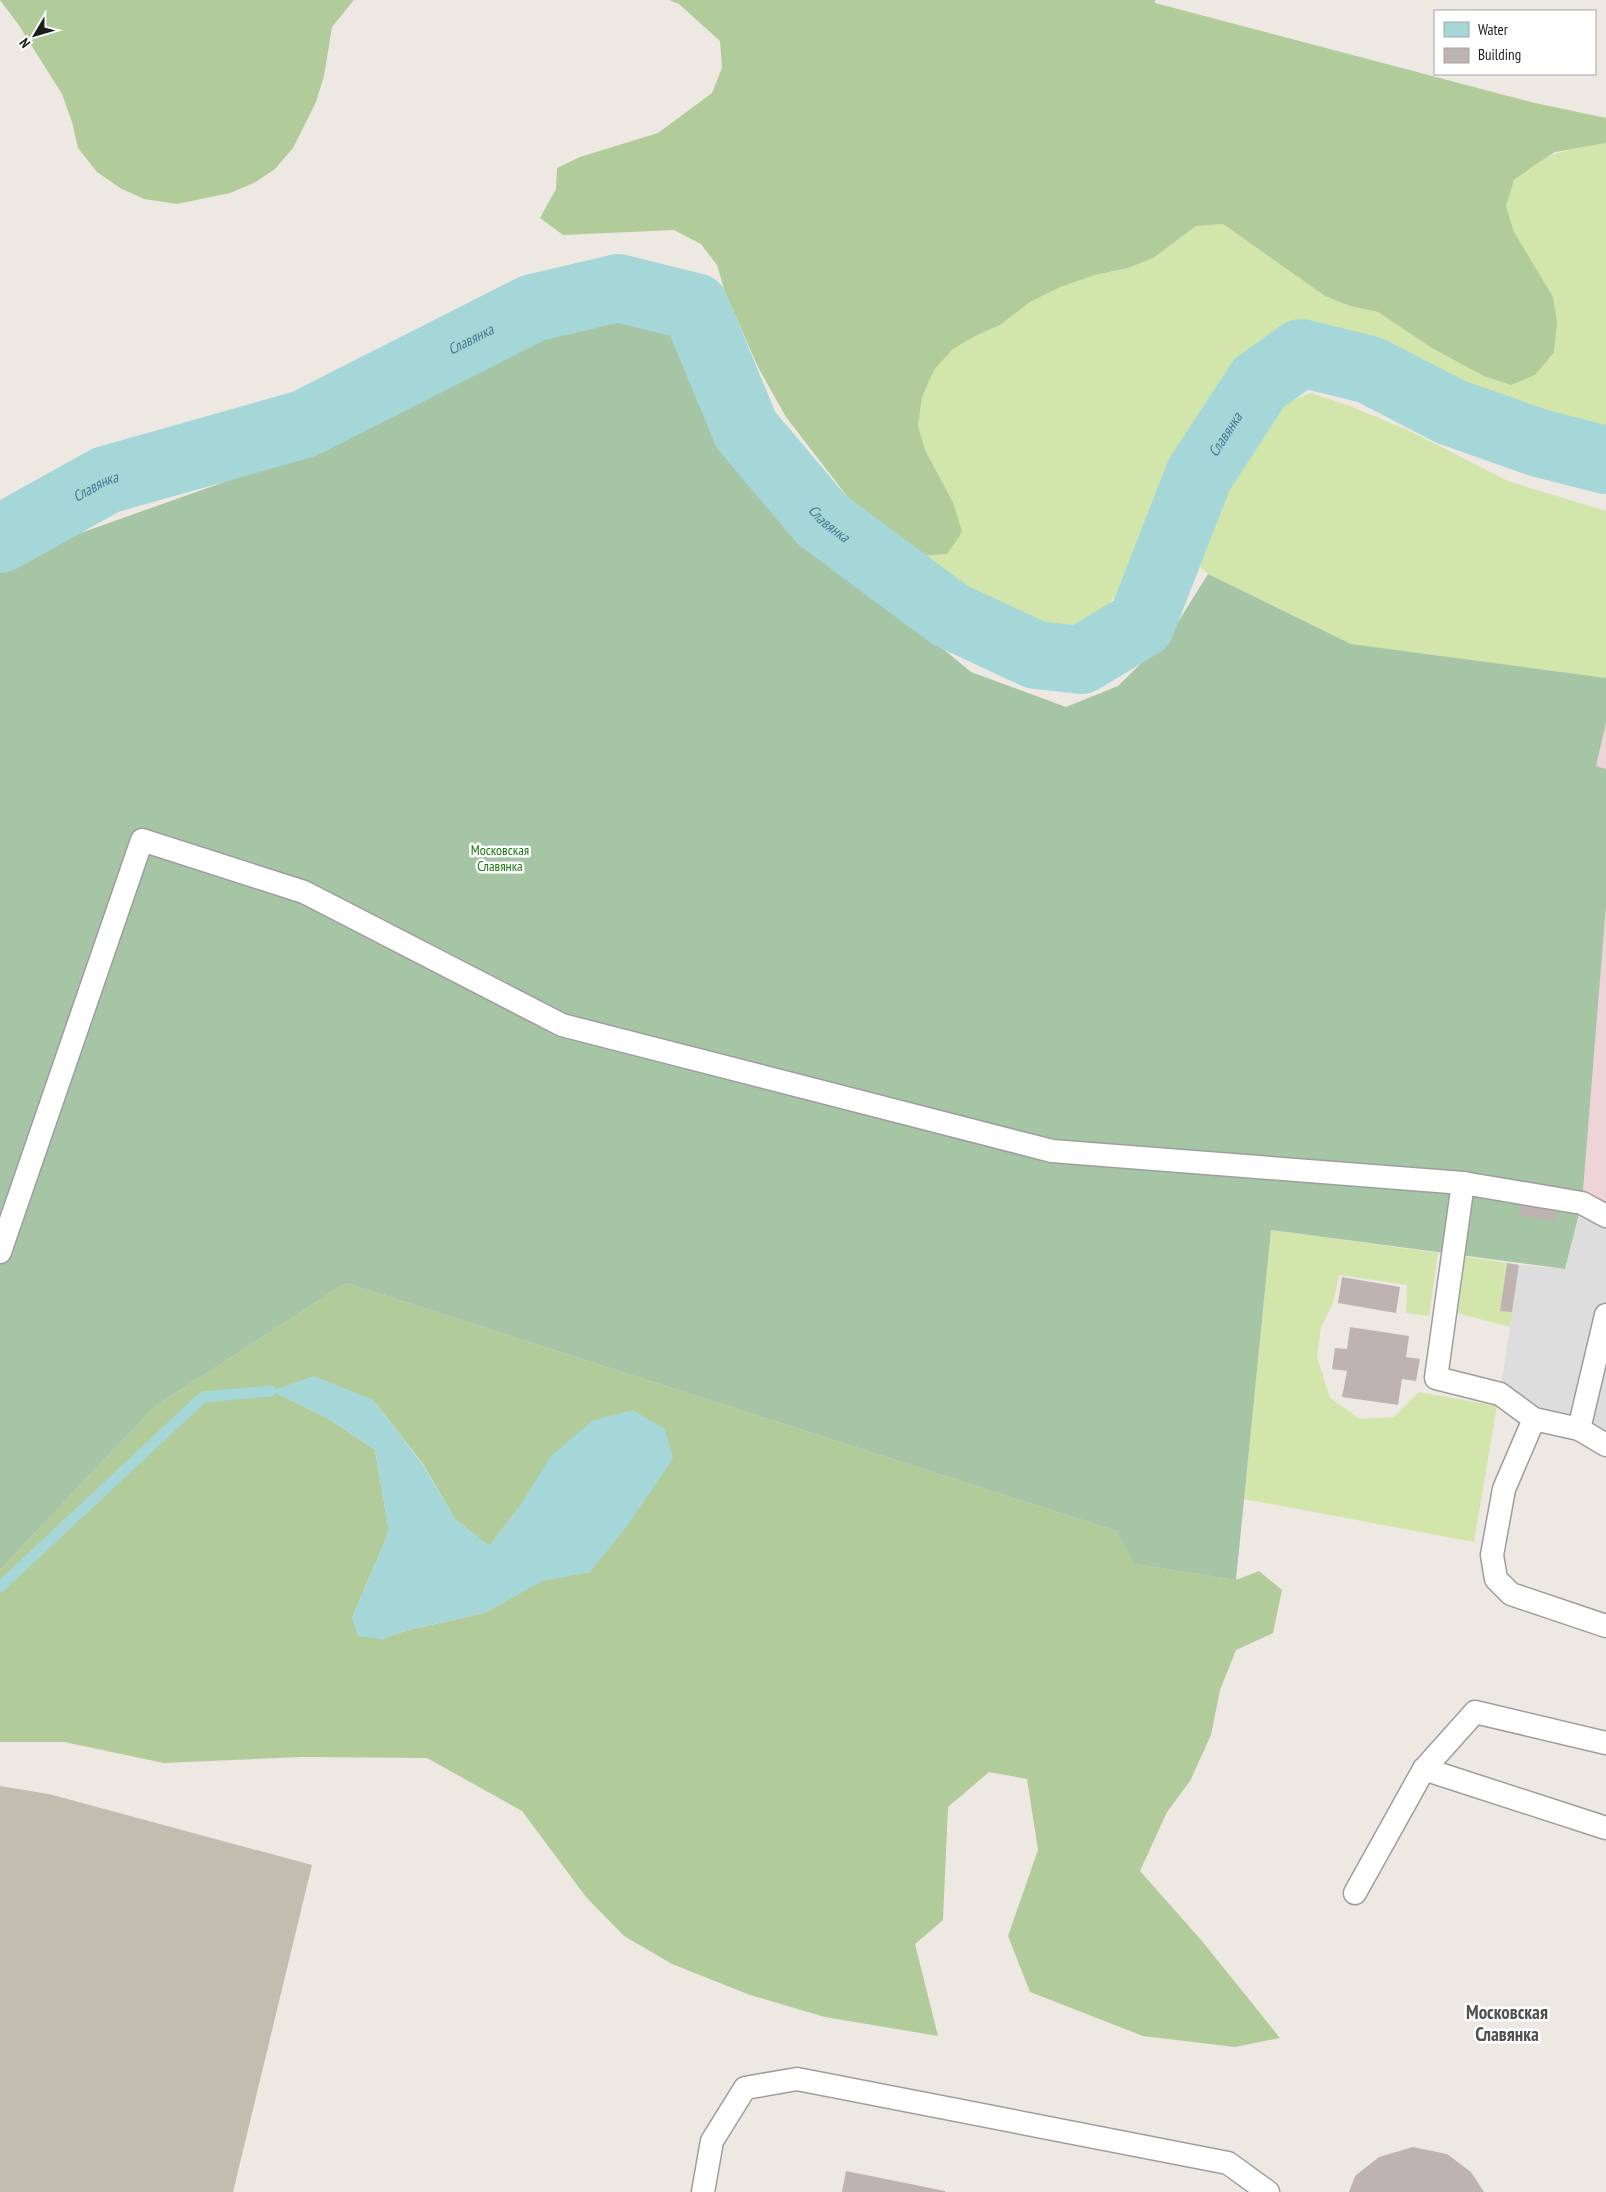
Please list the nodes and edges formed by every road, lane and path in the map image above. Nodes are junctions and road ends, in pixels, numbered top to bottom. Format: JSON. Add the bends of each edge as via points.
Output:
{"nodes":[{"id":1,"x":1463,"y":1183,"type":"junction"},
{"id":2,"x":1606,"y":1216,"type":"edge"},
{"id":3,"x":0,"y":1252,"type":"edge"},
{"id":4,"x":1606,"y":1315,"type":"edge"},
{"id":5,"x":1534,"y":1419,"type":"junction"},
{"id":6,"x":1579,"y":1429,"type":"junction"},
{"id":7,"x":1606,"y":1445,"type":"edge"},
{"id":8,"x":1606,"y":1626,"type":"edge"},
{"id":9,"x":1606,"y":1743,"type":"edge"},
{"id":10,"x":1424,"y":1769,"type":"junction"},
{"id":11,"x":1606,"y":1828,"type":"edge"},
{"id":12,"x":1355,"y":1892,"type":"dead end"},
{"id":13,"x":703,"y":2192,"type":"edge"},
{"id":14,"x":1268,"y":2192,"type":"edge"}],
"edges":[{"from":1,"to":2,"type":"lane","via":[[1582,1203]]},
{"from":1,"to":3,"type":"lane","via":[[1052,1150],[562,1025],[304,892],[142,840]]},
{"from":1,"to":5,"type":"lane","via":[[1436,1378],[1500,1394]]},
{"from":4,"to":6,"type":"lane"},
{"from":5,"to":6,"type":"lane"},
{"from":5,"to":8,"type":"lane","via":[[1504,1489],[1492,1555],[1496,1579],[1511,1594]]},
{"from":6,"to":7,"type":"lane"},
{"from":9,"to":10,"type":"lane","via":[[1475,1712]]},
{"from":10,"to":11,"type":"lane"},
{"from":10,"to":12,"type":"lane"},
{"from":13,"to":14,"type":"lane","via":[[712,2141],[745,2088],[797,2079],[1228,2163]]}]}
